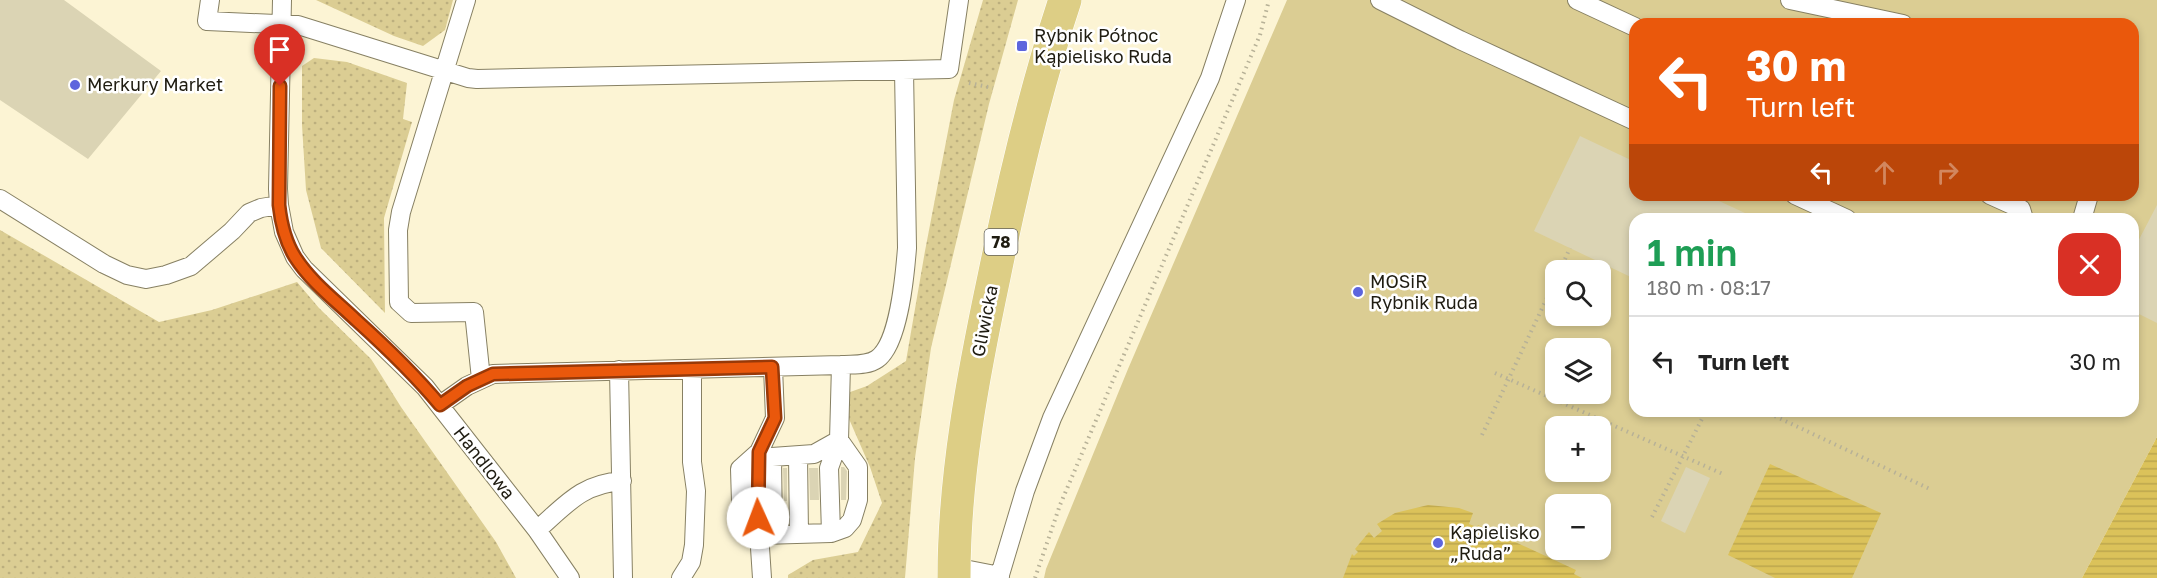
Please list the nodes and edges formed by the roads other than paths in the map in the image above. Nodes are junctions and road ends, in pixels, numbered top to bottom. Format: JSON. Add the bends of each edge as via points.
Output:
{"nodes":[{"id":1,"x":210,"y":0,"type":"edge"},
{"id":2,"x":282,"y":0,"type":"edge"},
{"id":3,"x":466,"y":0,"type":"edge"},
{"id":4,"x":959,"y":0,"type":"edge"},
{"id":5,"x":1065,"y":0,"type":"edge"},
{"id":6,"x":1236,"y":0,"type":"edge"},
{"id":7,"x":1380,"y":0,"type":"edge"},
{"id":8,"x":1577,"y":0,"type":"edge"},
{"id":9,"x":1790,"y":0,"type":"edge"},
{"id":10,"x":1875,"y":18,"type":"edge"},
{"id":11,"x":282,"y":23,"type":"junction"},
{"id":12,"x":1629,"y":24,"type":"edge"},
{"id":13,"x":444,"y":70,"type":"junction"},
{"id":14,"x":904,"y":70,"type":"junction"},
{"id":15,"x":1629,"y":118,"type":"edge"},
{"id":16,"x":0,"y":198,"type":"edge"},
{"id":17,"x":1808,"y":201,"type":"edge"},
{"id":18,"x":2003,"y":201,"type":"edge"},
{"id":19,"x":279,"y":205,"type":"junction"},
{"id":20,"x":1834,"y":213,"type":"edge"},
{"id":21,"x":2022,"y":213,"type":"edge"},
{"id":22,"x":841,"y":365,"type":"junction"},
{"id":23,"x":772,"y":367,"type":"junction"},
{"id":24,"x":692,"y":369,"type":"junction"},
{"id":25,"x":619,"y":370,"type":"junction"},
{"id":26,"x":481,"y":379,"type":"junction"},
{"id":27,"x":440,"y":405,"type":"junction"},
{"id":28,"x":839,"y":440,"type":"junction"},
{"id":29,"x":798,"y":456,"type":"junction"},
{"id":30,"x":622,"y":481,"type":"junction"},
{"id":31,"x":537,"y":530,"type":"junction"},
{"id":32,"x":831,"y":533,"type":"junction"},
{"id":33,"x":766,"y":534,"type":"junction"},
{"id":34,"x":799,"y":534,"type":"junction"},
{"id":35,"x":954,"y":572,"type":"edge"},
{"id":36,"x":999,"y":577,"type":"edge"},
{"id":37,"x":570,"y":578,"type":"edge"},
{"id":38,"x":623,"y":578,"type":"edge"},
{"id":39,"x":681,"y":578,"type":"edge"},
{"id":40,"x":762,"y":578,"type":"edge"}],
"edges":[{"from":1,"to":11,"type":"lane","via":[[207,21]]},
{"from":2,"to":11,"type":"lane","name":"Handlowa"},
{"from":3,"to":13,"type":"lane"},
{"from":4,"to":14,"type":"lane","via":[[949,69]]},
{"from":5,"to":35,"type":"main road","name":"Gliwicka","number":"78","via":[[1025,137],[979,347],[962,455]]},
{"from":6,"to":36,"type":"lane","via":[[1210,78],[1052,418]]},
{"from":7,"to":15,"type":"lane"},
{"from":8,"to":12,"type":"lane"},
{"from":9,"to":10,"type":"lane"},
{"from":11,"to":13,"type":"lane"},
{"from":11,"to":19,"type":"lane","name":"Handlowa"},
{"from":13,"to":14,"type":"lane","via":[[477,79]]},
{"from":13,"to":26,"type":"lane","via":[[401,213],[399,303],[411,313],[474,312]]},
{"from":14,"to":22,"type":"lane","via":[[907,248],[894,331],[879,358]]},
{"from":16,"to":19,"type":"lane","via":[[104,264],[146,279],[191,266],[249,213]]},
{"from":17,"to":20,"type":"lane"},
{"from":18,"to":21,"type":"lane"},
{"from":19,"to":27,"type":"lane","name":"Handlowa","via":[[289,245],[304,269]]},
{"from":22,"to":23,"type":"lane"},
{"from":22,"to":28,"type":"lane"},
{"from":23,"to":24,"type":"lane"},
{"from":23,"to":33,"type":"lane","via":[[775,418],[759,452],[757,502]]},
{"from":24,"to":25,"type":"lane"},
{"from":24,"to":39,"type":"lane","via":[[694,545],[691,562]]},
{"from":25,"to":26,"type":"lane","via":[[503,373]]},
{"from":25,"to":30,"type":"lane"},
{"from":26,"to":27,"type":"lane"},
{"from":27,"to":31,"type":"lane","name":"Handlowa"},
{"from":28,"to":29,"type":"lane","via":[[814,454]]},
{"from":28,"to":32,"type":"lane","via":[[830,468]]},
{"from":28,"to":32,"type":"lane","via":[[858,467],[858,500],[852,520],[845,528]]},
{"from":29,"to":33,"type":"lane","via":[[772,457]]},
{"from":29,"to":34,"type":"lane"},
{"from":30,"to":31,"type":"lane","via":[[581,492]]},
{"from":30,"to":38,"type":"lane"},
{"from":31,"to":37,"type":"lane","name":"Handlowa"},
{"from":32,"to":34,"type":"lane"},
{"from":33,"to":34,"type":"lane"},
{"from":33,"to":40,"type":"lane"},
{"from":35,"to":36,"type":"lane"}]}
